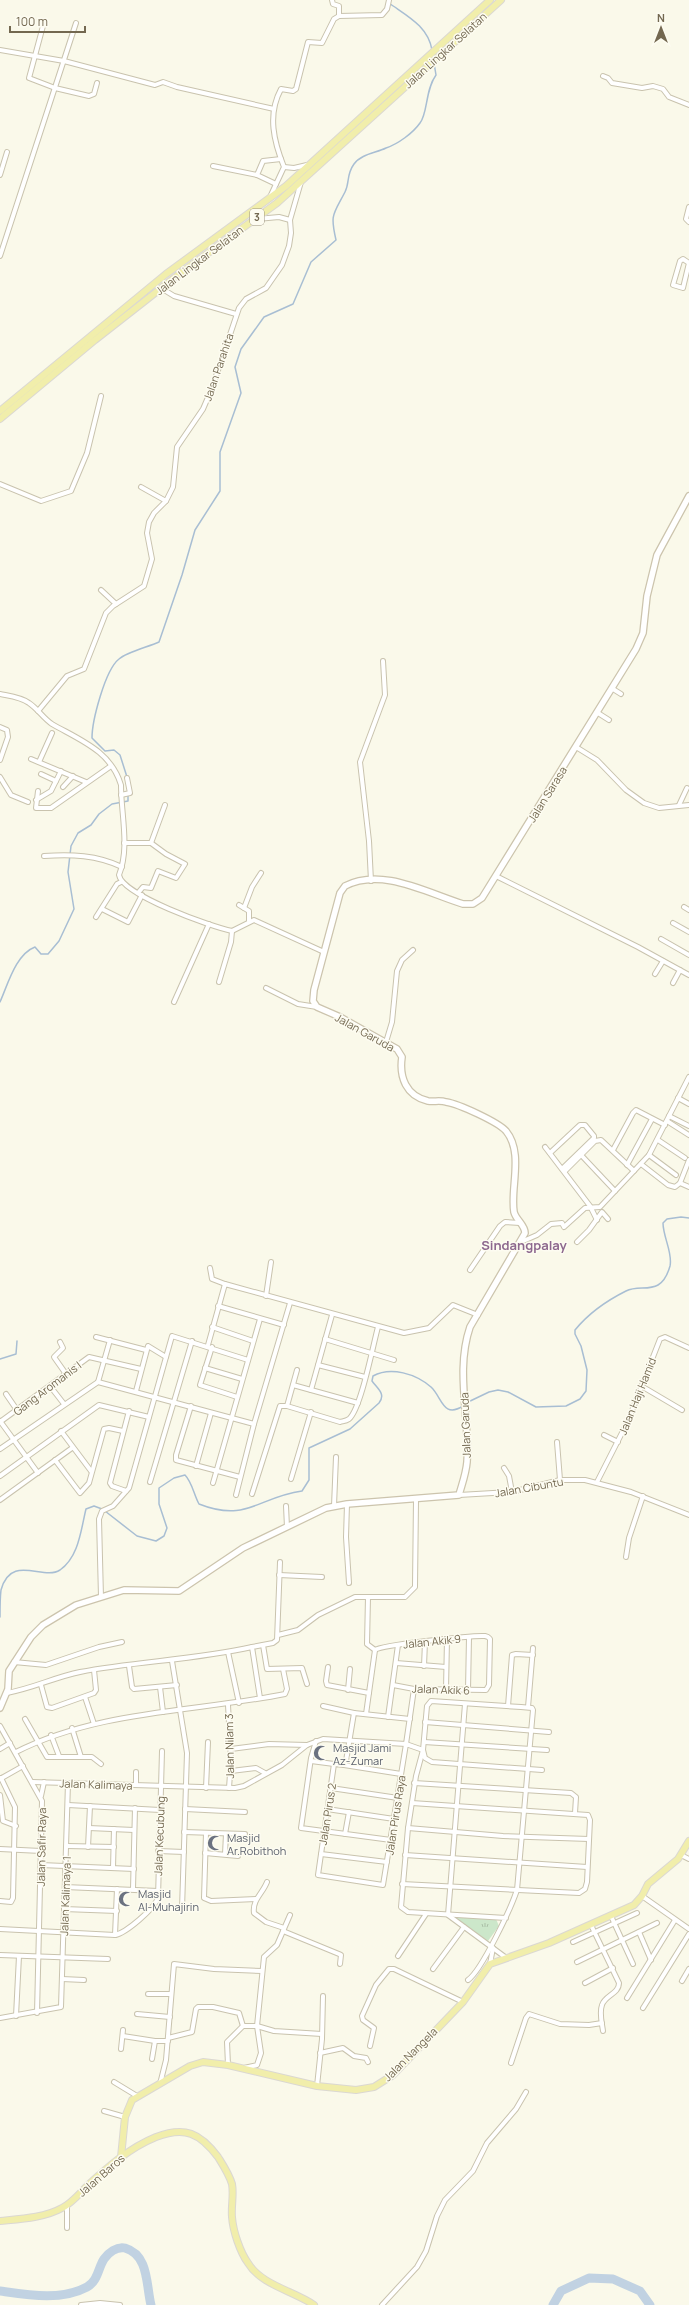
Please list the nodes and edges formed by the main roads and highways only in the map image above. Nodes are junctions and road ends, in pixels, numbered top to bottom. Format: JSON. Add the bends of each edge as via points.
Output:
{"nodes":[{"id":1,"x":490,"y":0,"type":"edge"},
{"id":2,"x":501,"y":0,"type":"edge"},
{"id":3,"x":92,"y":337,"type":"junction"},
{"id":4,"x":0,"y":411,"type":"edge"},
{"id":5,"x":0,"y":419,"type":"edge"},
{"id":6,"x":689,"y":1840,"type":"edge"},
{"id":7,"x":121,"y":2157,"type":"junction"},
{"id":8,"x":0,"y":2221,"type":"edge"},
{"id":9,"x":314,"y":2305,"type":"edge"}],
"edges":[{"from":1,"to":3,"type":"main road","name":"Jalan Lingkar Selatan","number":"3","via":[[269,200],[189,257]]},
{"from":2,"to":3,"type":"main road","name":"Jalan Lingkar Selatan","number":"3","via":[[301,182]]},
{"from":3,"to":4,"type":"main road","name":"Jalan Lingkar Selatan","number":"3"},
{"from":3,"to":5,"type":"main road","name":"Jalan Lingkar Selatan","number":"3"},
{"from":6,"to":7,"type":"main road","name":"Jalan Nangela","via":[[681,1855],[648,1884],[634,1905],[549,1944],[490,1964],[463,2002],[393,2075],[380,2084],[356,2090],[317,2086],[228,2064],[199,2063],[137,2096],[129,2104],[125,2117]]},
{"from":7,"to":8,"type":"main road","name":"Jalan Baros","via":[[67,2206],[39,2216]]},
{"from":7,"to":9,"type":"main road","name":"Jalan Baros","via":[[146,2142],[171,2133],[192,2133],[205,2142],[225,2168],[231,2183],[232,2218],[240,2246],[249,2265],[271,2282]]}]}
